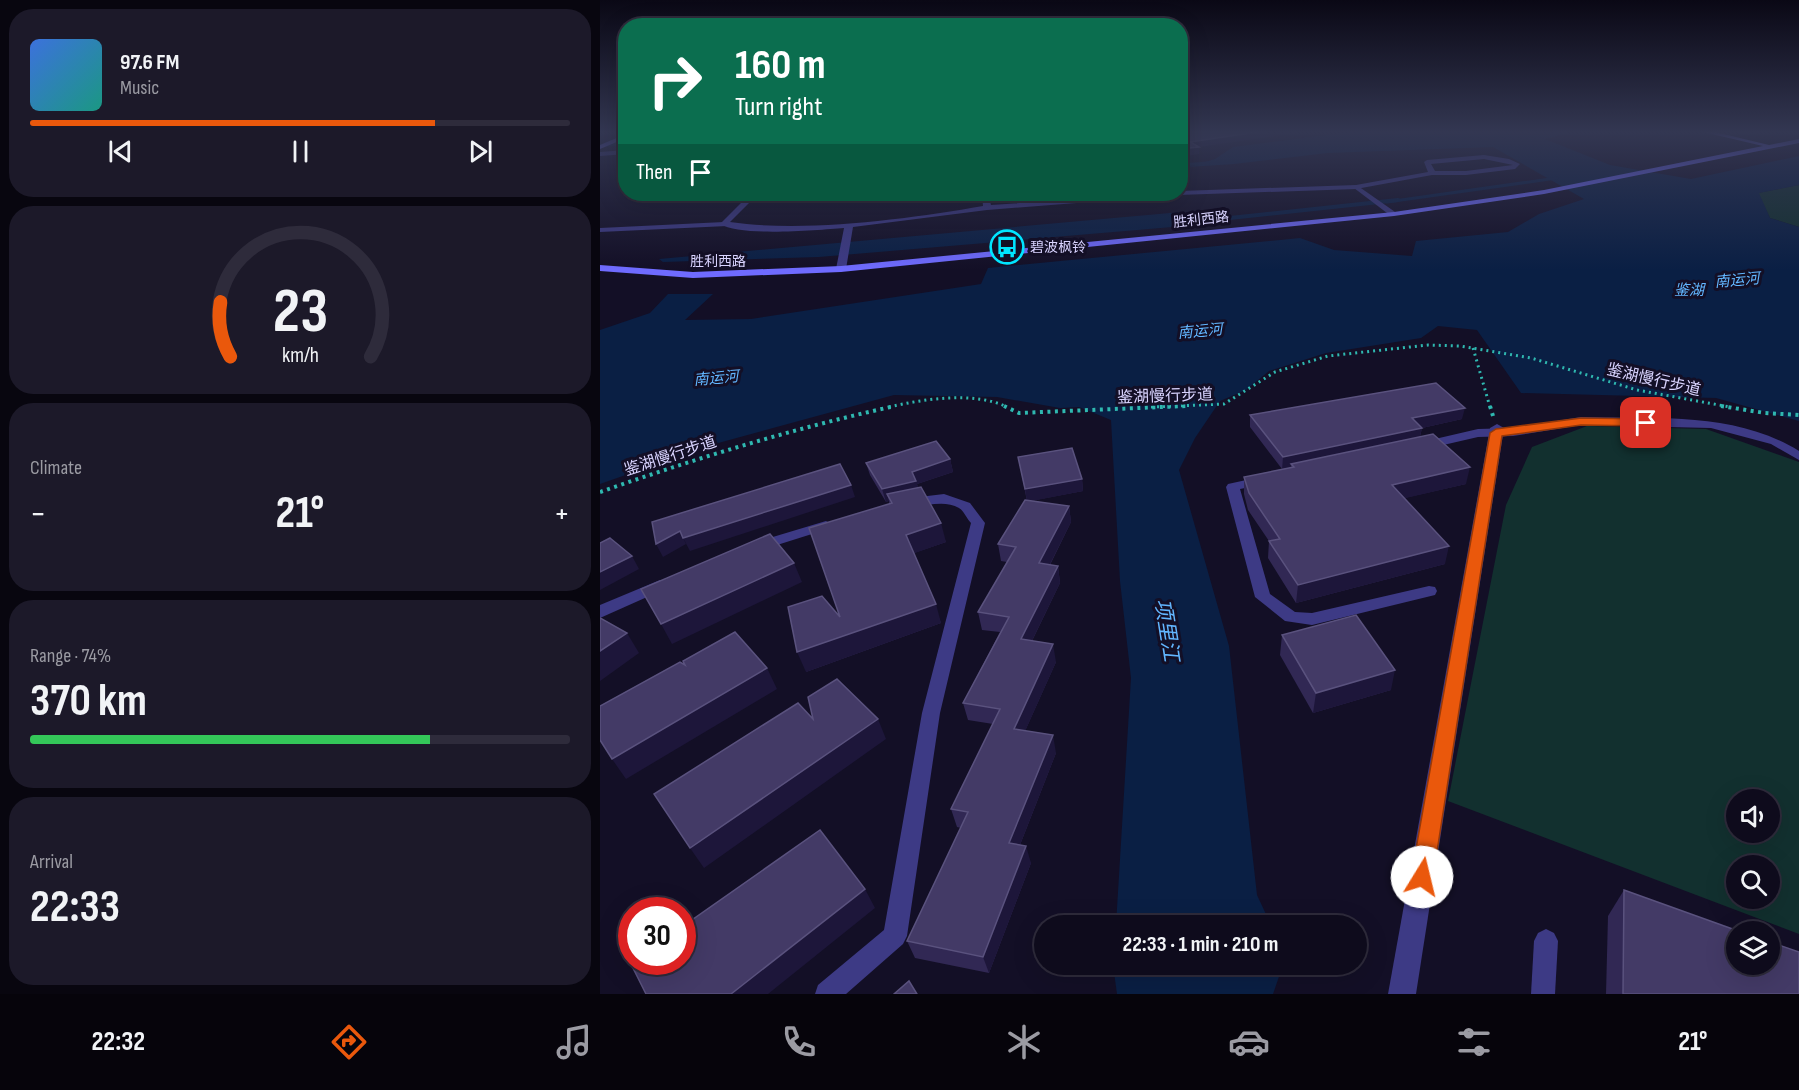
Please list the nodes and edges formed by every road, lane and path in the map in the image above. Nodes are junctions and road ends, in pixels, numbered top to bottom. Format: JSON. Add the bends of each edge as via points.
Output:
{"nodes":[{"id":1,"x":1410,"y":177,"type":"edge"},
{"id":2,"x":1618,"y":177,"type":"edge"},
{"id":3,"x":1356,"y":188,"type":"junction"},
{"id":4,"x":1188,"y":193,"type":"edge"},
{"id":5,"x":747,"y":201,"type":"edge"},
{"id":6,"x":986,"y":201,"type":"edge"},
{"id":7,"x":1074,"y":201,"type":"edge"},
{"id":8,"x":987,"y":207,"type":"junction"},
{"id":9,"x":1394,"y":214,"type":"junction"},
{"id":10,"x":724,"y":224,"type":"junction"},
{"id":11,"x":849,"y":225,"type":"junction"},
{"id":12,"x":600,"y":230,"type":"edge"},
{"id":13,"x":600,"y":268,"type":"edge"},
{"id":14,"x":841,"y":269,"type":"junction"},
{"id":15,"x":1473,"y":348,"type":"junction"},
{"id":16,"x":1799,"y":415,"type":"edge"},
{"id":17,"x":1496,"y":431,"type":"junction"},
{"id":18,"x":1408,"y":449,"type":"edge"},
{"id":19,"x":1799,"y":456,"type":"edge"},
{"id":20,"x":1268,"y":479,"type":"edge"},
{"id":21,"x":600,"y":492,"type":"edge"},
{"id":22,"x":894,"y":507,"type":"edge"},
{"id":23,"x":837,"y":522,"type":"edge"},
{"id":24,"x":740,"y":553,"type":"edge"},
{"id":25,"x":680,"y":576,"type":"edge"},
{"id":26,"x":1430,"y":591,"type":"dead end"},
{"id":27,"x":600,"y":612,"type":"edge"},
{"id":28,"x":1546,"y":941,"type":"dead end"},
{"id":29,"x":826,"y":994,"type":"edge"},
{"id":30,"x":1402,"y":994,"type":"edge"},
{"id":31,"x":1543,"y":994,"type":"edge"}],
"edges":[{"from":1,"to":3,"type":"street"},
{"from":2,"to":9,"type":"street","name":"胜利西路"},
{"from":3,"to":4,"type":"street"},
{"from":3,"to":9,"type":"lane"},
{"from":5,"to":10,"type":"street"},
{"from":6,"to":8,"type":"street"},
{"from":7,"to":8,"type":"street"},
{"from":8,"to":11,"type":"street","via":[[940,217]]},
{"from":9,"to":14,"type":"street","name":"胜利西路"},
{"from":10,"to":11,"type":"street","via":[[750,229]]},
{"from":10,"to":12,"type":"lane"},
{"from":11,"to":14,"type":"street"},
{"from":13,"to":14,"type":"street","name":"胜利西路","via":[[693,275]]},
{"from":15,"to":16,"type":"path","name":"鉴湖慢行步道","via":[[1531,358],[1636,390],[1765,413]]},
{"from":15,"to":17,"type":"path"},
{"from":15,"to":21,"type":"path","name":"鉴湖慢行步道","via":[[1428,345],[1328,356],[1275,372],[1224,404],[1018,413],[992,400],[925,399],[710,454]]},
{"from":17,"to":18,"type":"lane"},
{"from":17,"to":19,"type":"lane","via":[[1581,421],[1711,424],[1775,441]]},
{"from":17,"to":30,"type":"street"},
{"from":20,"to":26,"type":"lane","via":[[1233,487],[1263,597],[1290,617],[1312,619]]},
{"from":22,"to":29,"type":"lane","via":[[944,498],[965,506],[978,523],[931,713],[895,936]]},
{"from":23,"to":24,"type":"lane"},
{"from":25,"to":27,"type":"lane"},
{"from":28,"to":31,"type":"lane"}]}
